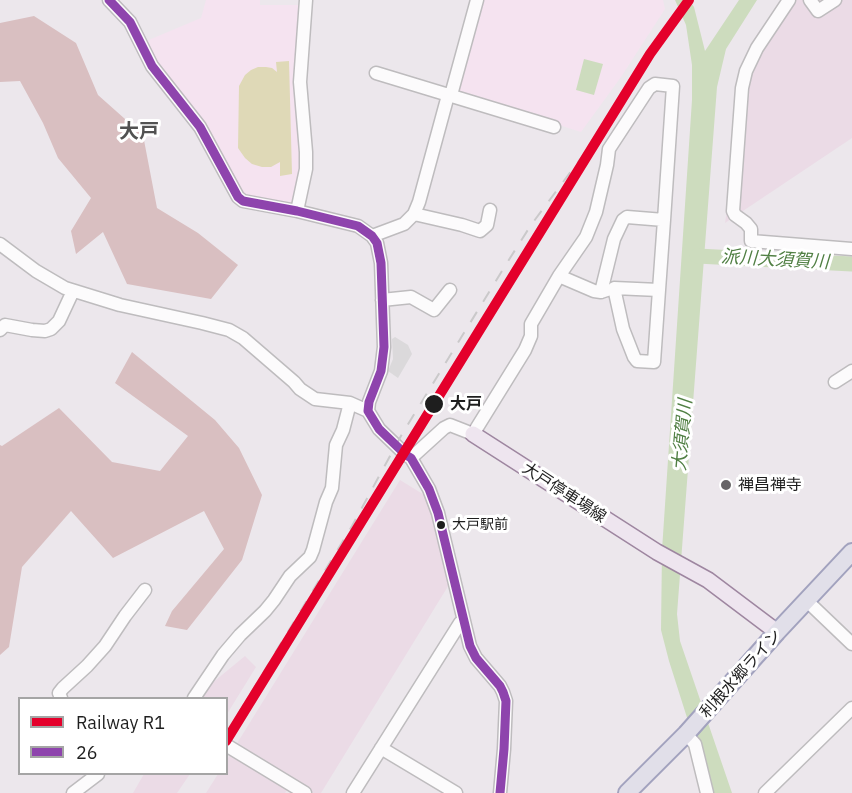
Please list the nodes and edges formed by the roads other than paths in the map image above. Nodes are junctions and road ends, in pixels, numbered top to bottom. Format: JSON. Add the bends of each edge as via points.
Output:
{"nodes":[{"id":1,"x":109,"y":0,"type":"edge"},
{"id":2,"x":306,"y":0,"type":"edge"},
{"id":3,"x":477,"y":0,"type":"edge"},
{"id":4,"x":789,"y":0,"type":"edge"},
{"id":5,"x":810,"y":0,"type":"edge"},
{"id":6,"x":835,"y":0,"type":"edge"},
{"id":7,"x":376,"y":73,"type":"dead end"},
{"id":8,"x":451,"y":95,"type":"junction"},
{"id":9,"x":554,"y":127,"type":"dead end"},
{"id":10,"x":490,"y":210,"type":"dead end"},
{"id":11,"x":297,"y":211,"type":"junction"},
{"id":12,"x":414,"y":214,"type":"junction"},
{"id":13,"x":664,"y":220,"type":"junction"},
{"id":14,"x":372,"y":236,"type":"junction"},
{"id":15,"x":0,"y":244,"type":"edge"},
{"id":16,"x":852,"y":249,"type":"edge"},
{"id":17,"x":559,"y":276,"type":"junction"},
{"id":18,"x":614,"y":288,"type":"junction"},
{"id":19,"x":450,"y":290,"type":"dead end"},
{"id":20,"x":659,"y":290,"type":"junction"},
{"id":21,"x":73,"y":291,"type":"junction"},
{"id":22,"x":601,"y":292,"type":"junction"},
{"id":23,"x":382,"y":300,"type":"junction"},
{"id":24,"x":0,"y":330,"type":"edge"},
{"id":25,"x":852,"y":371,"type":"edge"},
{"id":26,"x":836,"y":382,"type":"dead end"},
{"id":27,"x":351,"y":404,"type":"junction"},
{"id":28,"x":368,"y":411,"type":"junction"},
{"id":29,"x":472,"y":434,"type":"junction"},
{"id":30,"x":411,"y":458,"type":"junction"},
{"id":31,"x":852,"y":552,"type":"edge"},
{"id":32,"x":145,"y":590,"type":"dead end"},
{"id":33,"x":806,"y":600,"type":"junction"},
{"id":34,"x":463,"y":621,"type":"junction"},
{"id":35,"x":777,"y":632,"type":"junction"},
{"id":36,"x":852,"y":644,"type":"edge"},
{"id":37,"x":60,"y":697,"type":"edge"},
{"id":38,"x":195,"y":697,"type":"edge"},
{"id":39,"x":852,"y":708,"type":"edge"},
{"id":40,"x":688,"y":732,"type":"junction"},
{"id":41,"x":228,"y":746,"type":"edge"},
{"id":42,"x":381,"y":748,"type":"junction"},
{"id":43,"x":97,"y":775,"type":"edge"},
{"id":44,"x":73,"y":793,"type":"edge"},
{"id":45,"x":305,"y":793,"type":"edge"},
{"id":46,"x":353,"y":793,"type":"edge"},
{"id":47,"x":456,"y":793,"type":"edge"},
{"id":48,"x":500,"y":793,"type":"edge"},
{"id":49,"x":627,"y":793,"type":"edge"},
{"id":50,"x":707,"y":793,"type":"edge"},
{"id":51,"x":765,"y":793,"type":"edge"}],
"edges":[{"from":1,"to":11,"type":"street","via":[[130,22],[152,66],[200,127],[238,197]]},
{"from":2,"to":11,"type":"street","via":[[300,82],[306,169]]},
{"from":3,"to":8,"type":"street"},
{"from":4,"to":16,"type":"street","via":[[757,48],[741,88],[733,211],[751,228],[751,241]]},
{"from":5,"to":6,"type":"street","via":[[818,11]]},
{"from":7,"to":8,"type":"street"},
{"from":8,"to":9,"type":"street"},
{"from":8,"to":12,"type":"street"},
{"from":10,"to":12,"type":"street","via":[[487,225],[480,231]]},
{"from":11,"to":14,"type":"street","via":[[358,226]]},
{"from":12,"to":14,"type":"street","via":[[404,224]]},
{"from":13,"to":17,"type":"street","via":[[673,87],[655,84],[609,149],[596,212]]},
{"from":13,"to":20,"type":"street"},
{"from":13,"to":22,"type":"street","via":[[623,220]]},
{"from":14,"to":23,"type":"street","via":[[380,255]]},
{"from":15,"to":21,"type":"street","via":[[53,282]]},
{"from":17,"to":22,"type":"street"},
{"from":17,"to":29,"type":"street","via":[[531,324],[525,350]]},
{"from":18,"to":20,"type":"street"},
{"from":18,"to":20,"type":"street","via":[[634,357],[654,362]]},
{"from":18,"to":22,"type":"street"},
{"from":19,"to":23,"type":"street","via":[[434,310],[411,297]]},
{"from":21,"to":24,"type":"street","via":[[51,329],[39,331],[5,325]]},
{"from":21,"to":27,"type":"street","via":[[229,330],[315,399]]},
{"from":23,"to":28,"type":"street","via":[[383,360]]},
{"from":25,"to":26,"type":"street"},
{"from":27,"to":28,"type":"street"},
{"from":27,"to":38,"type":"street","via":[[336,445],[332,488],[314,550],[223,655]]},
{"from":28,"to":30,"type":"street","via":[[379,429]]},
{"from":29,"to":30,"type":"street","via":[[450,425]]},
{"from":29,"to":35,"type":"main road","name":"大戸停車場線","via":[[657,552],[708,580]]},
{"from":30,"to":34,"type":"street","via":[[438,513]]},
{"from":31,"to":33,"type":"highway","name":"利根水郷ライン"},
{"from":32,"to":37,"type":"street","via":[[105,646],[63,687]]},
{"from":33,"to":35,"type":"highway","name":"利根水郷ライン"},
{"from":33,"to":36,"type":"street"},
{"from":34,"to":42,"type":"street"},
{"from":34,"to":48,"type":"street","via":[[470,646],[500,686],[506,701]]},
{"from":35,"to":40,"type":"highway","name":"利根水郷ライン"},
{"from":39,"to":51,"type":"street"},
{"from":40,"to":49,"type":"highway","name":"利根水郷ライン"},
{"from":40,"to":50,"type":"street","via":[[695,744]]},
{"from":41,"to":45,"type":"street"},
{"from":42,"to":46,"type":"street"},
{"from":42,"to":47,"type":"street"},
{"from":43,"to":44,"type":"street"}]}
